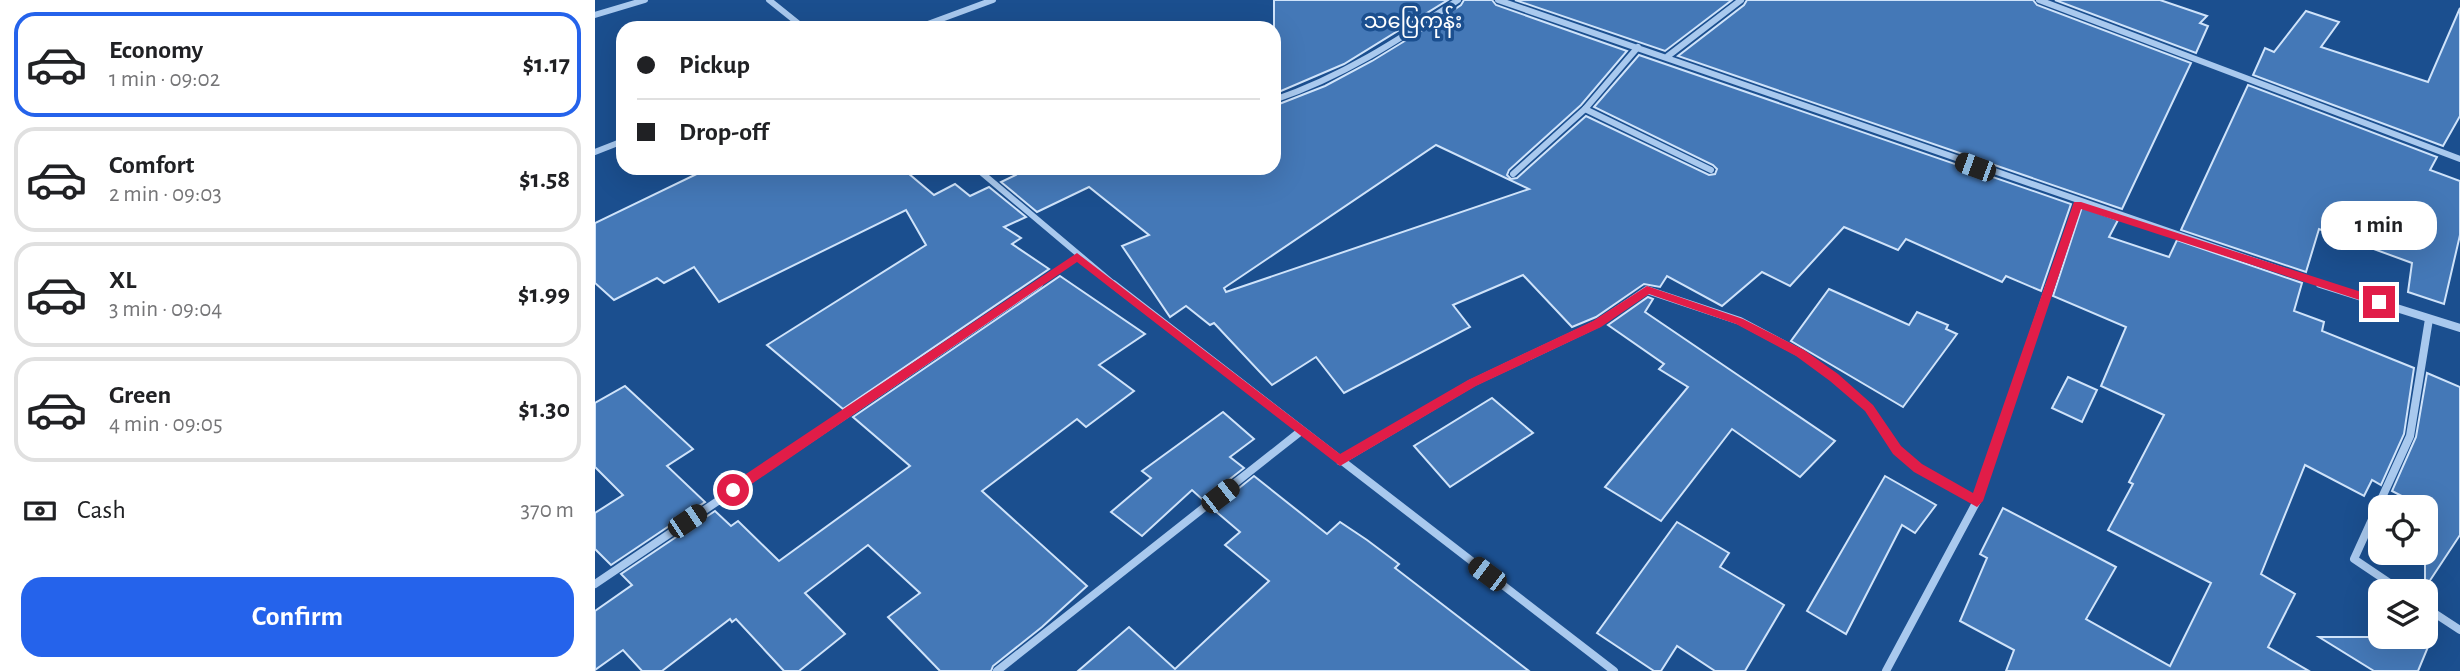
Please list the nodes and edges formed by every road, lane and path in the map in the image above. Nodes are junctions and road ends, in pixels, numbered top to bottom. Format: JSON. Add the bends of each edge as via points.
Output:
{"nodes":[{"id":1,"x":645,"y":0,"type":"edge"},
{"id":2,"x":769,"y":0,"type":"edge"},
{"id":3,"x":993,"y":0,"type":"edge"},
{"id":4,"x":1458,"y":0,"type":"edge"},
{"id":5,"x":1498,"y":0,"type":"edge"},
{"id":6,"x":1741,"y":0,"type":"edge"},
{"id":7,"x":2039,"y":0,"type":"edge"},
{"id":8,"x":595,"y":15,"type":"edge"},
{"id":9,"x":795,"y":21,"type":"edge"},
{"id":10,"x":936,"y":21,"type":"edge"},
{"id":11,"x":1638,"y":47,"type":"junction"},
{"id":12,"x":1668,"y":56,"type":"junction"},
{"id":13,"x":1281,"y":98,"type":"edge"},
{"id":14,"x":1585,"y":109,"type":"junction"},
{"id":15,"x":616,"y":144,"type":"edge"},
{"id":16,"x":595,"y":152,"type":"edge"},
{"id":17,"x":2460,"y":159,"type":"edge"},
{"id":18,"x":1711,"y":170,"type":"dead end"},
{"id":19,"x":1513,"y":174,"type":"dead end"},
{"id":20,"x":984,"y":175,"type":"edge"},
{"id":21,"x":2077,"y":204,"type":"junction"},
{"id":22,"x":1077,"y":257,"type":"junction"},
{"id":23,"x":2429,"y":318,"type":"junction"},
{"id":24,"x":2460,"y":328,"type":"edge"},
{"id":25,"x":1301,"y":431,"type":"junction"},
{"id":26,"x":1340,"y":461,"type":"junction"},
{"id":27,"x":1977,"y":501,"type":"junction"},
{"id":28,"x":2384,"y":579,"type":"edge"},
{"id":29,"x":595,"y":583,"type":"edge"},
{"id":30,"x":2438,"y":616,"type":"edge"},
{"id":31,"x":2460,"y":630,"type":"edge"},
{"id":32,"x":997,"y":671,"type":"edge"},
{"id":33,"x":1614,"y":671,"type":"edge"},
{"id":34,"x":1885,"y":671,"type":"edge"}],
"edges":[{"from":1,"to":8,"type":"street"},
{"from":2,"to":9,"type":"street"},
{"from":3,"to":10,"type":"street"},
{"from":4,"to":13,"type":"street","via":[[1360,66]]},
{"from":5,"to":11,"type":"street"},
{"from":6,"to":12,"type":"street"},
{"from":7,"to":17,"type":"street"},
{"from":11,"to":12,"type":"street"},
{"from":11,"to":14,"type":"street"},
{"from":12,"to":21,"type":"street"},
{"from":14,"to":18,"type":"street"},
{"from":14,"to":19,"type":"street"},
{"from":15,"to":16,"type":"street"},
{"from":20,"to":22,"type":"street"},
{"from":21,"to":23,"type":"street"},
{"from":21,"to":27,"type":"street"},
{"from":22,"to":25,"type":"street"},
{"from":22,"to":29,"type":"street"},
{"from":23,"to":24,"type":"street"},
{"from":23,"to":28,"type":"street","via":[[2410,436],[2354,559]]},
{"from":25,"to":26,"type":"street"},
{"from":25,"to":32,"type":"street"},
{"from":26,"to":27,"type":"street","via":[[1472,383],[1597,324],[1647,289],[1739,321],[1800,353],[1869,408],[1907,459]]},
{"from":26,"to":33,"type":"street"},
{"from":27,"to":34,"type":"street"},
{"from":30,"to":31,"type":"street"}]}
